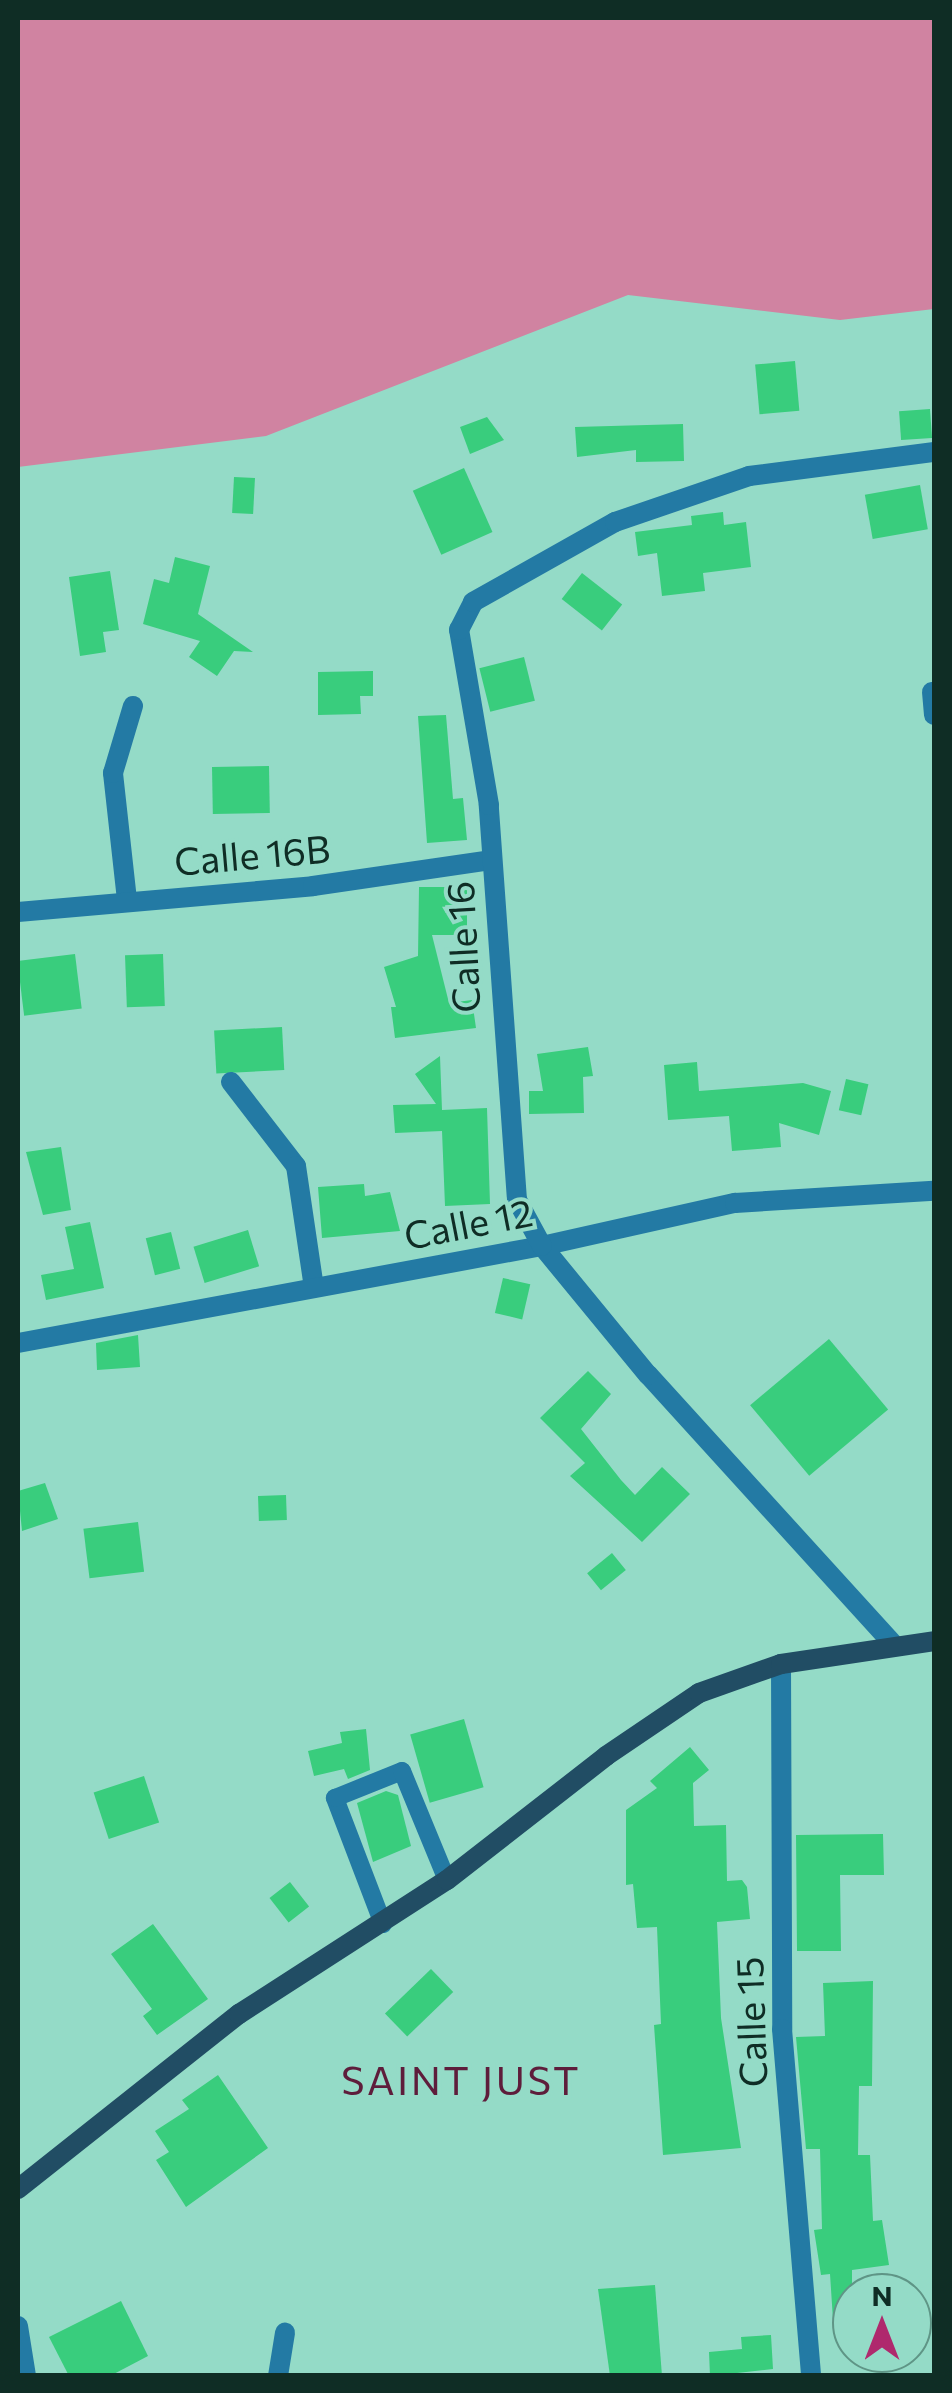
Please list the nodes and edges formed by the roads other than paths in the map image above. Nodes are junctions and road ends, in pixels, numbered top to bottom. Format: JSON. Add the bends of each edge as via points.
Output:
{"nodes":[{"id":1,"x":934,"y":452,"type":"edge"},
{"id":2,"x":932,"y":692,"type":"dead end"},
{"id":3,"x":133,"y":706,"type":"dead end"},
{"id":4,"x":934,"y":715,"type":"edge"},
{"id":5,"x":492,"y":860,"type":"junction"},
{"id":6,"x":126,"y":900,"type":"junction"},
{"id":7,"x":18,"y":912,"type":"edge"},
{"id":8,"x":230,"y":1082,"type":"dead end"},
{"id":9,"x":934,"y":1191,"type":"edge"},
{"id":10,"x":542,"y":1246,"type":"junction"},
{"id":11,"x":314,"y":1288,"type":"junction"},
{"id":12,"x":18,"y":1342,"type":"edge"},
{"id":13,"x":934,"y":1641,"type":"edge"},
{"id":14,"x":896,"y":1646,"type":"junction"},
{"id":15,"x":780,"y":1664,"type":"junction"},
{"id":16,"x":447,"y":1880,"type":"junction"},
{"id":17,"x":383,"y":1924,"type":"junction"},
{"id":18,"x":18,"y":2190,"type":"edge"},
{"id":19,"x":18,"y":2326,"type":"edge"},
{"id":20,"x":285,"y":2333,"type":"dead end"},
{"id":21,"x":26,"y":2376,"type":"edge"},
{"id":22,"x":278,"y":2376,"type":"edge"},
{"id":23,"x":811,"y":2376,"type":"edge"}],
"edges":[{"from":1,"to":5,"type":"street","name":"Calle 16","via":[[749,476],[616,522],[473,602],[459,630]]},
{"from":2,"to":4,"type":"street"},
{"from":3,"to":6,"type":"street","via":[[113,773]]},
{"from":5,"to":6,"type":"street","name":"Calle 16B","via":[[313,886]]},
{"from":5,"to":10,"type":"street","name":"Calle 16","via":[[517,1200]]},
{"from":6,"to":7,"type":"street","name":"Calle 16B"},
{"from":8,"to":11,"type":"street","via":[[296,1166]]},
{"from":9,"to":10,"type":"street","name":"Calle 12","via":[[735,1203]]},
{"from":10,"to":11,"type":"street","name":"Calle 12"},
{"from":10,"to":14,"type":"street","name":"Calle 16","via":[[648,1375]]},
{"from":11,"to":12,"type":"street","name":"Calle 12"},
{"from":13,"to":14,"type":"street"},
{"from":14,"to":15,"type":"street"},
{"from":15,"to":16,"type":"street","via":[[699,1693]]},
{"from":15,"to":23,"type":"street","name":"Calle 15","via":[[782,2029]]},
{"from":16,"to":17,"type":"street"},
{"from":16,"to":17,"type":"lane","via":[[402,1771],[335,1798]]},
{"from":17,"to":18,"type":"street","via":[[239,2014]]},
{"from":19,"to":21,"type":"street"},
{"from":20,"to":22,"type":"street"}]}
